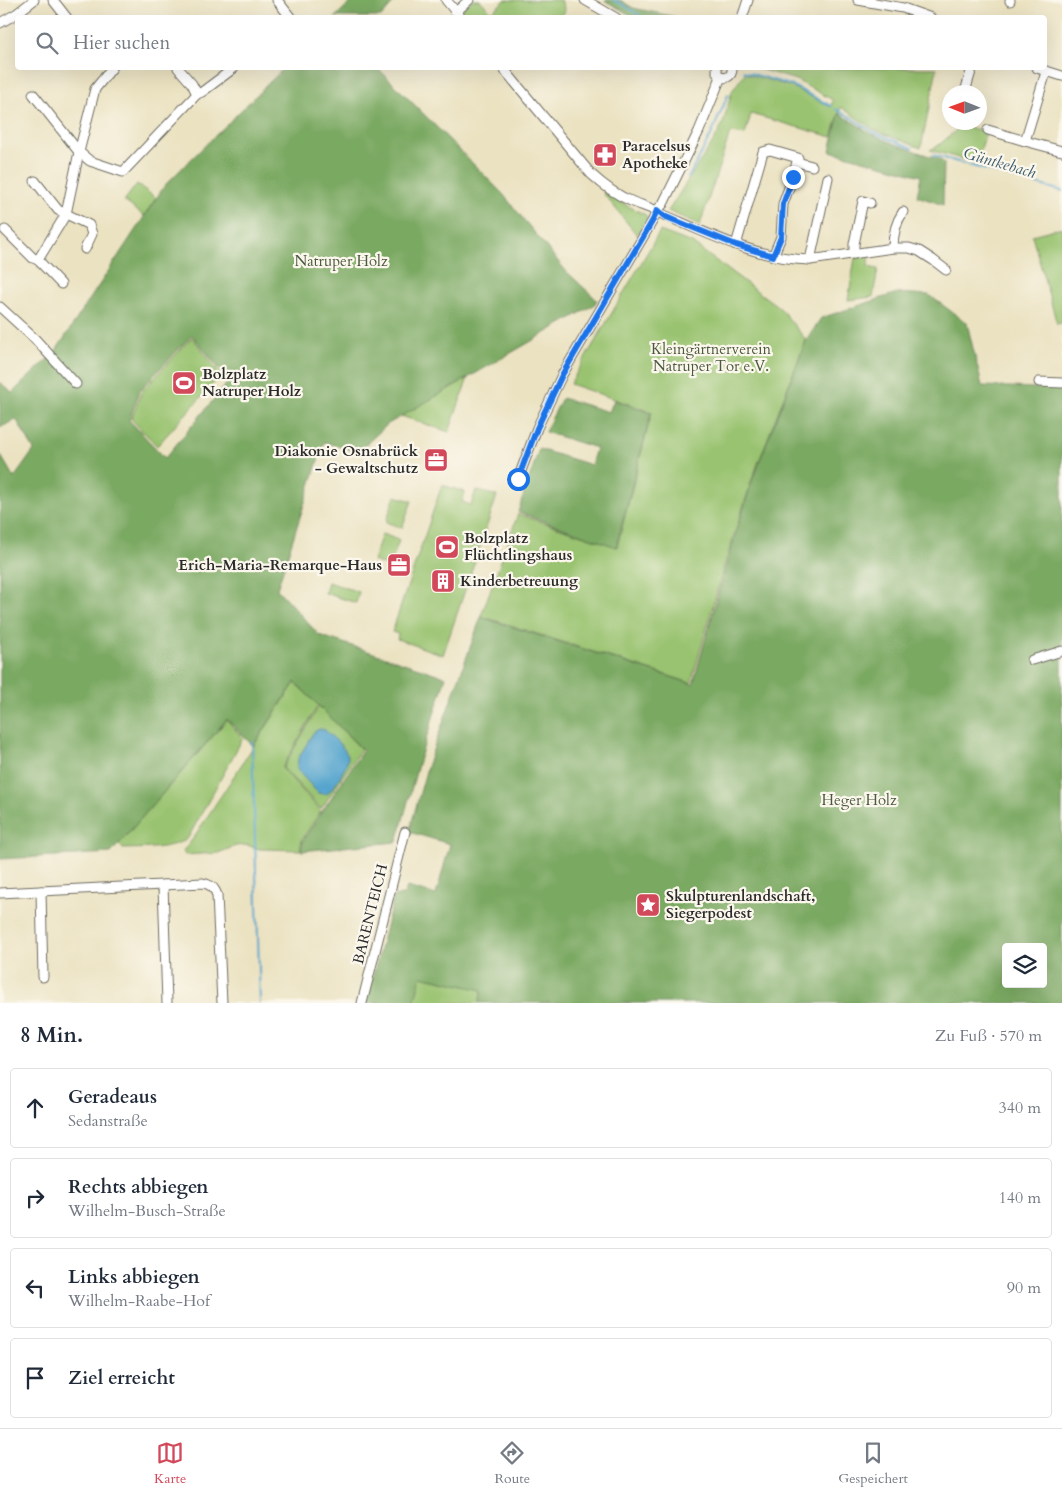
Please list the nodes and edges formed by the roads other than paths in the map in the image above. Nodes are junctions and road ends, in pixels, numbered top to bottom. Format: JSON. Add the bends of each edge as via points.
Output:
{"nodes":[{"id":1,"x":34,"y":0,"type":"edge"},
{"id":2,"x":53,"y":0,"type":"edge"},
{"id":3,"x":277,"y":0,"type":"edge"},
{"id":4,"x":446,"y":0,"type":"edge"},
{"id":5,"x":469,"y":0,"type":"edge"},
{"id":6,"x":584,"y":0,"type":"edge"},
{"id":7,"x":748,"y":0,"type":"edge"},
{"id":8,"x":858,"y":0,"type":"edge"},
{"id":9,"x":65,"y":15,"type":"edge"},
{"id":10,"x":289,"y":15,"type":"edge"},
{"id":11,"x":459,"y":15,"type":"edge"},
{"id":12,"x":611,"y":15,"type":"edge"},
{"id":13,"x":743,"y":15,"type":"edge"},
{"id":14,"x":923,"y":15,"type":"edge"},
{"id":15,"x":0,"y":23,"type":"edge"},
{"id":16,"x":109,"y":70,"type":"edge"},
{"id":17,"x":184,"y":70,"type":"edge"},
{"id":18,"x":231,"y":70,"type":"edge"},
{"id":19,"x":505,"y":70,"type":"edge"},
{"id":20,"x":717,"y":70,"type":"edge"},
{"id":21,"x":732,"y":70,"type":"edge"},
{"id":22,"x":971,"y":70,"type":"edge"},
{"id":23,"x":1042,"y":70,"type":"edge"},
{"id":24,"x":1046,"y":72,"type":"junction"},
{"id":25,"x":1062,"y":76,"type":"edge"},
{"id":26,"x":721,"y":77,"type":"junction"},
{"id":27,"x":967,"y":85,"type":"edge"},
{"id":28,"x":33,"y":94,"type":"dead end"},
{"id":29,"x":197,"y":94,"type":"junction"},
{"id":30,"x":988,"y":130,"type":"dead end"},
{"id":31,"x":1025,"y":141,"type":"junction"},
{"id":32,"x":1062,"y":151,"type":"edge"},
{"id":33,"x":79,"y":152,"type":"junction"},
{"id":34,"x":797,"y":162,"type":"junction"},
{"id":35,"x":812,"y":166,"type":"dead end"},
{"id":36,"x":828,"y":178,"type":"dead end"},
{"id":37,"x":35,"y":181,"type":"dead end"},
{"id":38,"x":870,"y":203,"type":"dead end"},
{"id":39,"x":657,"y":210,"type":"junction"},
{"id":40,"x":902,"y":212,"type":"dead end"},
{"id":41,"x":66,"y":214,"type":"junction"},
{"id":42,"x":5,"y":230,"type":"dead end"},
{"id":43,"x":736,"y":245,"type":"junction"},
{"id":44,"x":893,"y":248,"type":"junction"},
{"id":45,"x":85,"y":249,"type":"dead end"},
{"id":46,"x":854,"y":254,"type":"junction"},
{"id":47,"x":773,"y":256,"type":"junction"},
{"id":48,"x":38,"y":260,"type":"junction"},
{"id":49,"x":810,"y":260,"type":"junction"},
{"id":50,"x":946,"y":270,"type":"dead end"},
{"id":51,"x":61,"y":284,"type":"dead end"},
{"id":52,"x":0,"y":307,"type":"edge"},
{"id":53,"x":1039,"y":382,"type":"dead end"},
{"id":54,"x":1062,"y":383,"type":"edge"},
{"id":55,"x":76,"y":384,"type":"dead end"},
{"id":56,"x":518,"y":479,"type":"dead end"},
{"id":57,"x":1062,"y":651,"type":"edge"},
{"id":58,"x":1032,"y":660,"type":"dead end"},
{"id":59,"x":405,"y":832,"type":"dead end"},
{"id":60,"x":163,"y":885,"type":"junction"},
{"id":61,"x":40,"y":891,"type":"junction"},
{"id":62,"x":0,"y":893,"type":"edge"},
{"id":63,"x":43,"y":977,"type":"dead end"},
{"id":64,"x":167,"y":1003,"type":"edge"},
{"id":65,"x":222,"y":1003,"type":"edge"},
{"id":66,"x":362,"y":1003,"type":"edge"}],
"edges":[{"from":1,"to":15,"type":"street"},
{"from":2,"to":9,"type":"street"},
{"from":3,"to":10,"type":"street"},
{"from":4,"to":11,"type":"street"},
{"from":5,"to":11,"type":"street"},
{"from":6,"to":12,"type":"street"},
{"from":7,"to":13,"type":"street"},
{"from":8,"to":14,"type":"street"},
{"from":16,"to":33,"type":"street","via":[[95,89]]},
{"from":17,"to":29,"type":"street"},
{"from":18,"to":29,"type":"street"},
{"from":19,"to":39,"type":"street","via":[[601,183],[629,200]]},
{"from":20,"to":26,"type":"street"},
{"from":21,"to":26,"type":"street","via":[[730,76]]},
{"from":22,"to":27,"type":"street"},
{"from":23,"to":24,"type":"street"},
{"from":24,"to":25,"type":"street"},
{"from":24,"to":31,"type":"street"},
{"from":26,"to":39,"type":"street","via":[[685,162]]},
{"from":28,"to":33,"type":"street"},
{"from":29,"to":33,"type":"street","via":[[123,172],[90,160]]},
{"from":30,"to":31,"type":"street"},
{"from":31,"to":32,"type":"street"},
{"from":33,"to":41,"type":"street"},
{"from":34,"to":35,"type":"street"},
{"from":34,"to":43,"type":"street","via":[[798,158],[770,150],[763,152]]},
{"from":34,"to":47,"type":"street","via":[[783,204],[781,237]]},
{"from":36,"to":49,"type":"street"},
{"from":37,"to":41,"type":"street","via":[[58,210]]},
{"from":38,"to":46,"type":"street","via":[[863,201]]},
{"from":39,"to":43,"type":"street","via":[[664,216]]},
{"from":39,"to":56,"type":"street","via":[[562,375]]},
{"from":40,"to":44,"type":"street"},
{"from":41,"to":45,"type":"street","via":[[89,226],[92,234]]},
{"from":41,"to":48,"type":"street"},
{"from":42,"to":48,"type":"street","via":[[32,258]]},
{"from":43,"to":47,"type":"street"},
{"from":44,"to":46,"type":"street"},
{"from":44,"to":50,"type":"street","via":[[919,251]]},
{"from":46,"to":49,"type":"street"},
{"from":47,"to":49,"type":"street"},
{"from":48,"to":51,"type":"street"},
{"from":52,"to":55,"type":"street"},
{"from":53,"to":54,"type":"street"},
{"from":57,"to":58,"type":"street"},
{"from":59,"to":66,"type":"street","name":"BARENTEICH"},
{"from":60,"to":61,"type":"street"},
{"from":60,"to":64,"type":"street"},
{"from":60,"to":65,"type":"street","via":[[203,884],[215,888],[218,894]]},
{"from":61,"to":62,"type":"street"},
{"from":61,"to":63,"type":"street"}]}
